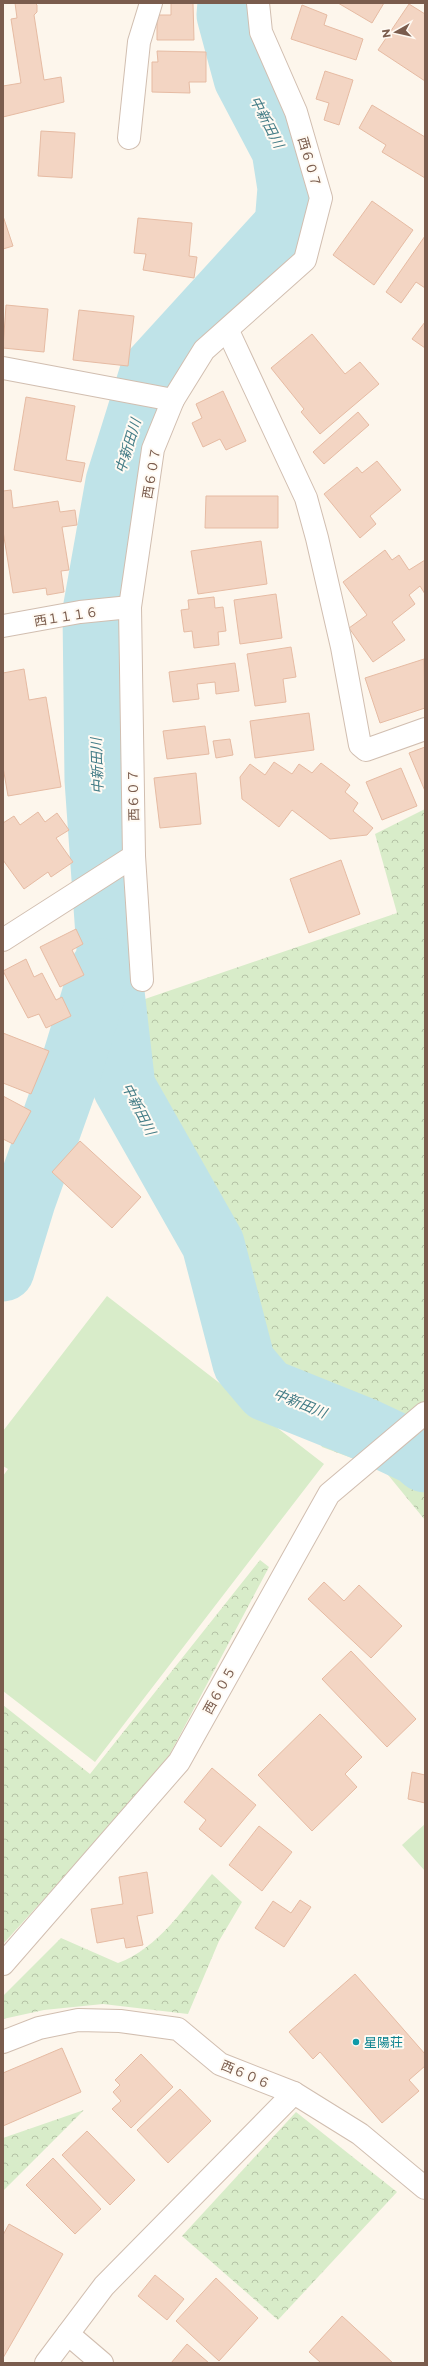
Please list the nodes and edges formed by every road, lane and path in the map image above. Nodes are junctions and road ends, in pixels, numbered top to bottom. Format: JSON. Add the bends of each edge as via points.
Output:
{"nodes":[{"id":1,"x":151,"y":3,"type":"edge"},
{"id":2,"x":258,"y":3,"type":"edge"},
{"id":3,"x":129,"y":138,"type":"dead end"},
{"id":4,"x":228,"y":331,"type":"junction"},
{"id":5,"x":3,"y":368,"type":"edge"},
{"id":6,"x":166,"y":398,"type":"junction"},
{"id":7,"x":123,"y":608,"type":"junction"},
{"id":8,"x":3,"y":626,"type":"edge"},
{"id":9,"x":425,"y":729,"type":"edge"},
{"id":10,"x":128,"y":860,"type":"junction"},
{"id":11,"x":3,"y":940,"type":"edge"},
{"id":12,"x":142,"y":980,"type":"dead end"},
{"id":13,"x":417,"y":1420,"type":"edge"},
{"id":14,"x":3,"y":1964,"type":"edge"},
{"id":15,"x":3,"y":2042,"type":"edge"},
{"id":16,"x":294,"y":2093,"type":"junction"},
{"id":17,"x":425,"y":2188,"type":"edge"},
{"id":18,"x":68,"y":2334,"type":"junction"},
{"id":19,"x":46,"y":2363,"type":"edge"},
{"id":20,"x":102,"y":2363,"type":"edge"}],
"edges":[{"from":1,"to":3,"type":"street","via":[[139,42]]},
{"from":2,"to":4,"type":"street","name":"西６０７","via":[[261,32],[296,112],[321,198],[304,260]]},
{"from":4,"to":6,"type":"street","name":"西６０７","via":[[204,350]]},
{"from":4,"to":9,"type":"street","via":[[306,498],[342,647],[360,745],[366,750]]},
{"from":5,"to":6,"type":"street"},
{"from":6,"to":7,"type":"street","name":"西６０７","via":[[153,449]]},
{"from":7,"to":8,"type":"street","name":"西１１１６","via":[[80,612]]},
{"from":7,"to":10,"type":"street","name":"西６０７"},
{"from":10,"to":11,"type":"street"},
{"from":10,"to":12,"type":"street","name":"西６０７"},
{"from":13,"to":14,"type":"street","name":"西６０５","via":[[329,1494],[179,1762]]},
{"from":15,"to":16,"type":"street","name":"西６０６","via":[[39,2028],[78,2020],[120,2021],[178,2029],[220,2064]]},
{"from":16,"to":17,"type":"street","name":"西６０６","via":[[360,2134]]},
{"from":16,"to":18,"type":"street","via":[[104,2286]]},
{"from":18,"to":19,"type":"street"},
{"from":18,"to":20,"type":"street"}]}
